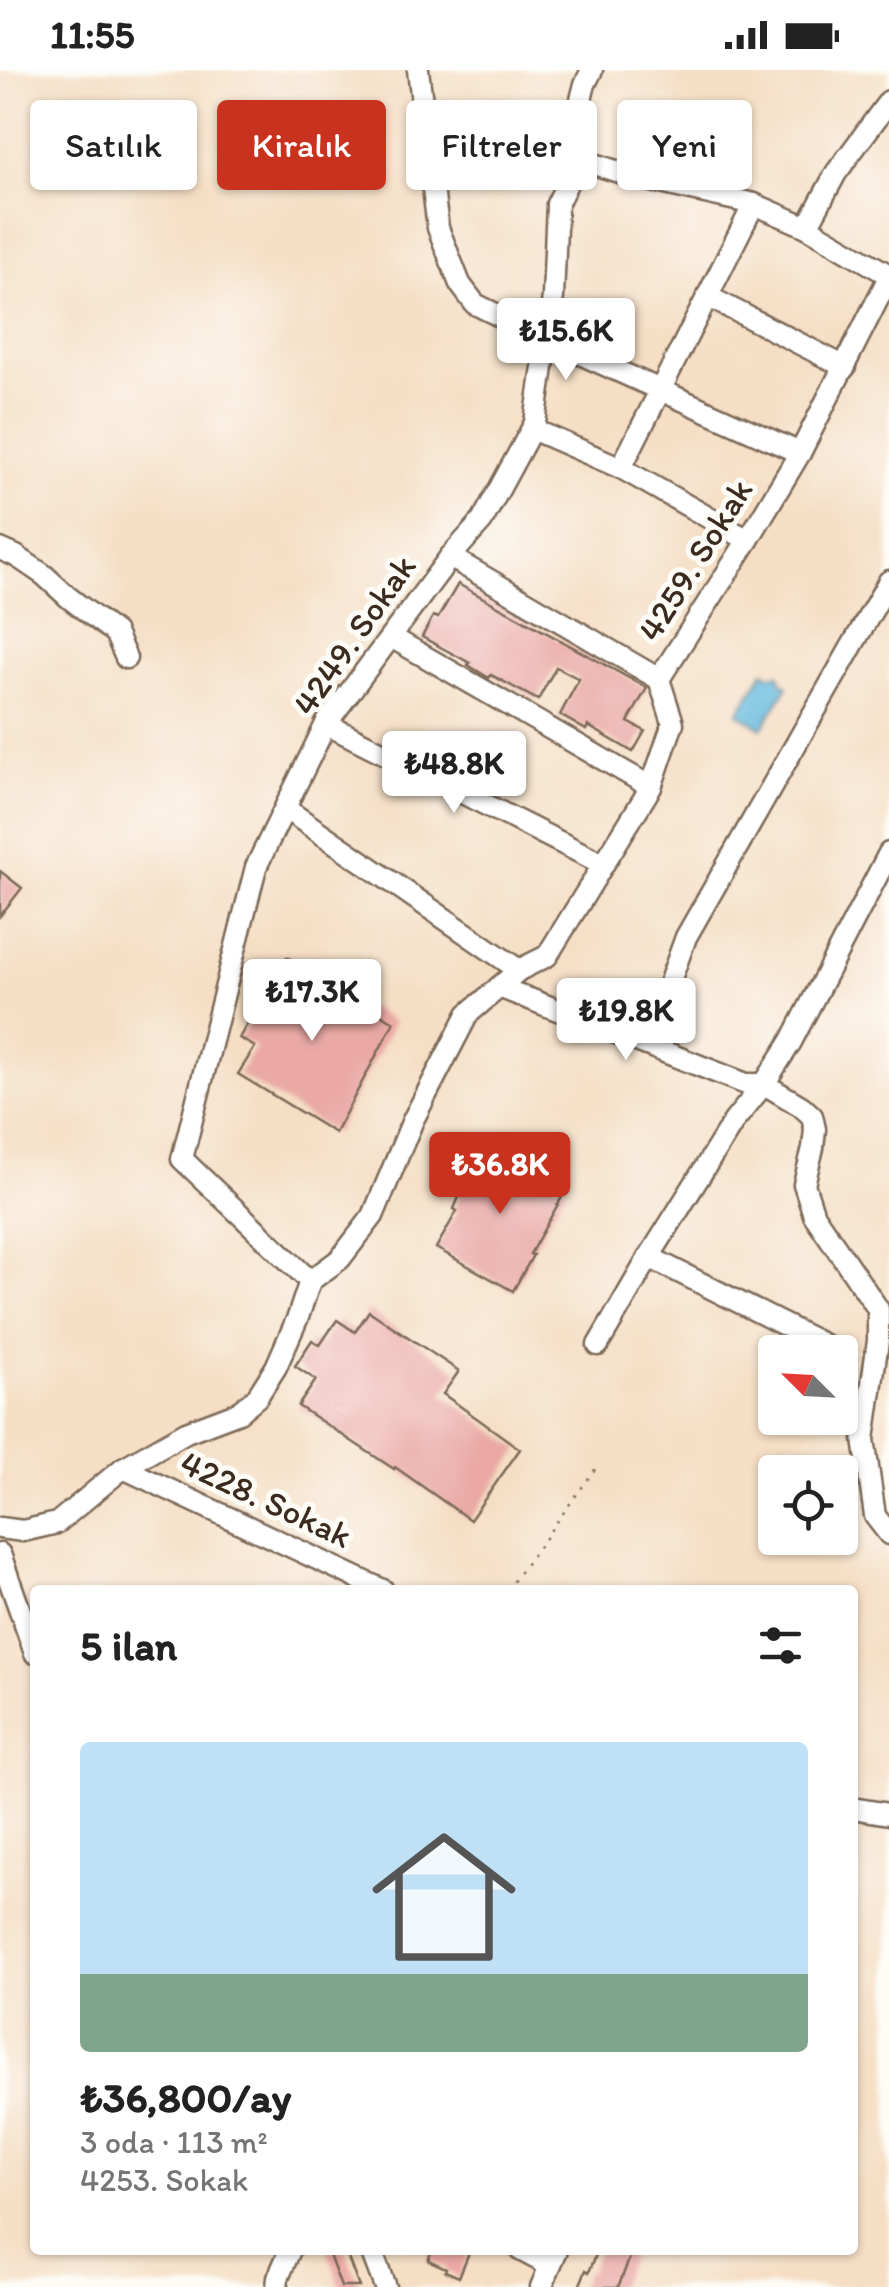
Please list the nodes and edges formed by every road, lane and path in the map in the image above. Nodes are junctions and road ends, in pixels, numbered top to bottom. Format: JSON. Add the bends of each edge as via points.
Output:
{"nodes":[{"id":1,"x":418,"y":70,"type":"edge"},
{"id":2,"x":592,"y":70,"type":"edge"},
{"id":3,"x":581,"y":100,"type":"edge"},
{"id":4,"x":887,"y":108,"type":"edge"},
{"id":5,"x":597,"y":165,"type":"edge"},
{"id":6,"x":564,"y":190,"type":"edge"},
{"id":7,"x":754,"y":204,"type":"junction"},
{"id":8,"x":807,"y":227,"type":"junction"},
{"id":9,"x":889,"y":276,"type":"edge"},
{"id":10,"x":706,"y":296,"type":"junction"},
{"id":11,"x":547,"y":339,"type":"junction"},
{"id":12,"x":845,"y":366,"type":"junction"},
{"id":13,"x":660,"y":391,"type":"junction"},
{"id":14,"x":532,"y":429,"type":"junction"},
{"id":15,"x":800,"y":453,"type":"junction"},
{"id":16,"x":621,"y":468,"type":"junction"},
{"id":17,"x":748,"y":540,"type":"junction"},
{"id":18,"x":0,"y":548,"type":"edge"},
{"id":19,"x":450,"y":557,"type":"junction"},
{"id":20,"x":889,"y":582,"type":"edge"},
{"id":21,"x":391,"y":637,"type":"junction"},
{"id":22,"x":126,"y":658,"type":"dead end"},
{"id":23,"x":659,"y":679,"type":"junction"},
{"id":24,"x":326,"y":724,"type":"junction"},
{"id":25,"x":651,"y":787,"type":"junction"},
{"id":26,"x":286,"y":809,"type":"junction"},
{"id":27,"x":889,"y":853,"type":"edge"},
{"id":28,"x":604,"y":864,"type":"junction"},
{"id":29,"x":519,"y":970,"type":"junction"},
{"id":30,"x":499,"y":987,"type":"junction"},
{"id":31,"x":647,"y":1045,"type":"junction"},
{"id":32,"x":764,"y":1084,"type":"junction"},
{"id":33,"x":649,"y":1256,"type":"junction"},
{"id":34,"x":310,"y":1280,"type":"junction"},
{"id":35,"x":804,"y":1335,"type":"edge"},
{"id":36,"x":598,"y":1345,"type":"dead end"},
{"id":37,"x":858,"y":1363,"type":"edge"},
{"id":38,"x":874,"y":1371,"type":"junction"},
{"id":39,"x":599,"y":1464,"type":"dead end"},
{"id":40,"x":122,"y":1468,"type":"junction"},
{"id":41,"x":0,"y":1528,"type":"edge"},
{"id":42,"x":889,"y":1534,"type":"edge"},
{"id":43,"x":0,"y":1554,"type":"edge"},
{"id":44,"x":372,"y":1585,"type":"edge"},
{"id":45,"x":511,"y":1585,"type":"edge"},
{"id":46,"x":30,"y":1639,"type":"edge"},
{"id":47,"x":858,"y":1809,"type":"edge"},
{"id":48,"x":889,"y":1814,"type":"edge"},
{"id":49,"x":288,"y":2255,"type":"edge"},
{"id":50,"x":372,"y":2255,"type":"edge"},
{"id":51,"x":554,"y":2258,"type":"edge"},
{"id":52,"x":277,"y":2287,"type":"edge"},
{"id":53,"x":385,"y":2287,"type":"edge"},
{"id":54,"x":541,"y":2287,"type":"edge"}],
"edges":[{"from":1,"to":11,"type":"street","via":[[438,228],[460,284],[475,304]]},
{"from":2,"to":3,"type":"street"},
{"from":4,"to":8,"type":"street","via":[[836,173]]},
{"from":5,"to":7,"type":"street"},
{"from":6,"to":11,"type":"street","name":"4249. Sokak"},
{"from":7,"to":8,"type":"street"},
{"from":7,"to":10,"type":"street"},
{"from":8,"to":9,"type":"street"},
{"from":9,"to":12,"type":"street","name":"4259. Sokak"},
{"from":10,"to":12,"type":"street"},
{"from":10,"to":13,"type":"street"},
{"from":11,"to":13,"type":"street"},
{"from":11,"to":14,"type":"street","name":"4249. Sokak"},
{"from":12,"to":15,"type":"street","name":"4259. Sokak"},
{"from":13,"to":15,"type":"street"},
{"from":13,"to":16,"type":"street"},
{"from":14,"to":16,"type":"street"},
{"from":14,"to":19,"type":"street","name":"4249. Sokak","via":[[482,520]]},
{"from":15,"to":17,"type":"street","name":"4259. Sokak"},
{"from":16,"to":17,"type":"street"},
{"from":17,"to":23,"type":"street","name":"4259. Sokak"},
{"from":18,"to":22,"type":"street","via":[[115,634]]},
{"from":19,"to":21,"type":"street","name":"4249. Sokak"},
{"from":19,"to":23,"type":"street"},
{"from":20,"to":31,"type":"street","via":[[686,937]]},
{"from":21,"to":24,"type":"street","name":"4249. Sokak"},
{"from":21,"to":25,"type":"street"},
{"from":23,"to":25,"type":"street","name":"4259. Sokak","via":[[673,723]]},
{"from":24,"to":26,"type":"street","name":"4249. Sokak"},
{"from":24,"to":28,"type":"street"},
{"from":25,"to":28,"type":"street","name":"4259. Sokak"},
{"from":26,"to":29,"type":"street"},
{"from":26,"to":34,"type":"street","name":"4249. Sokak","via":[[256,867],[182,1159]]},
{"from":27,"to":32,"type":"street"},
{"from":28,"to":29,"type":"street","name":"4259. Sokak","via":[[547,956]]},
{"from":29,"to":30,"type":"street","name":"4259. Sokak"},
{"from":30,"to":31,"type":"street"},
{"from":30,"to":34,"type":"street","name":"4259. Sokak","via":[[468,1014],[413,1120],[374,1216],[340,1259]]},
{"from":31,"to":32,"type":"street","via":[[746,1084]]},
{"from":32,"to":33,"type":"street"},
{"from":32,"to":38,"type":"street","via":[[812,1116],[804,1184],[814,1214],[878,1309]]},
{"from":33,"to":35,"type":"street"},
{"from":33,"to":36,"type":"street"},
{"from":34,"to":40,"type":"street","via":[[257,1397]]},
{"from":37,"to":38,"type":"street"},
{"from":38,"to":42,"type":"street","via":[[864,1439],[875,1516]]},
{"from":39,"to":45,"type":"path"},
{"from":40,"to":41,"type":"street","via":[[57,1523],[23,1532]]},
{"from":40,"to":44,"type":"street","name":"4228. Sokak"},
{"from":43,"to":46,"type":"street"},
{"from":47,"to":48,"type":"street"},
{"from":49,"to":52,"type":"street"},
{"from":50,"to":53,"type":"street"},
{"from":51,"to":54,"type":"street"}]}
